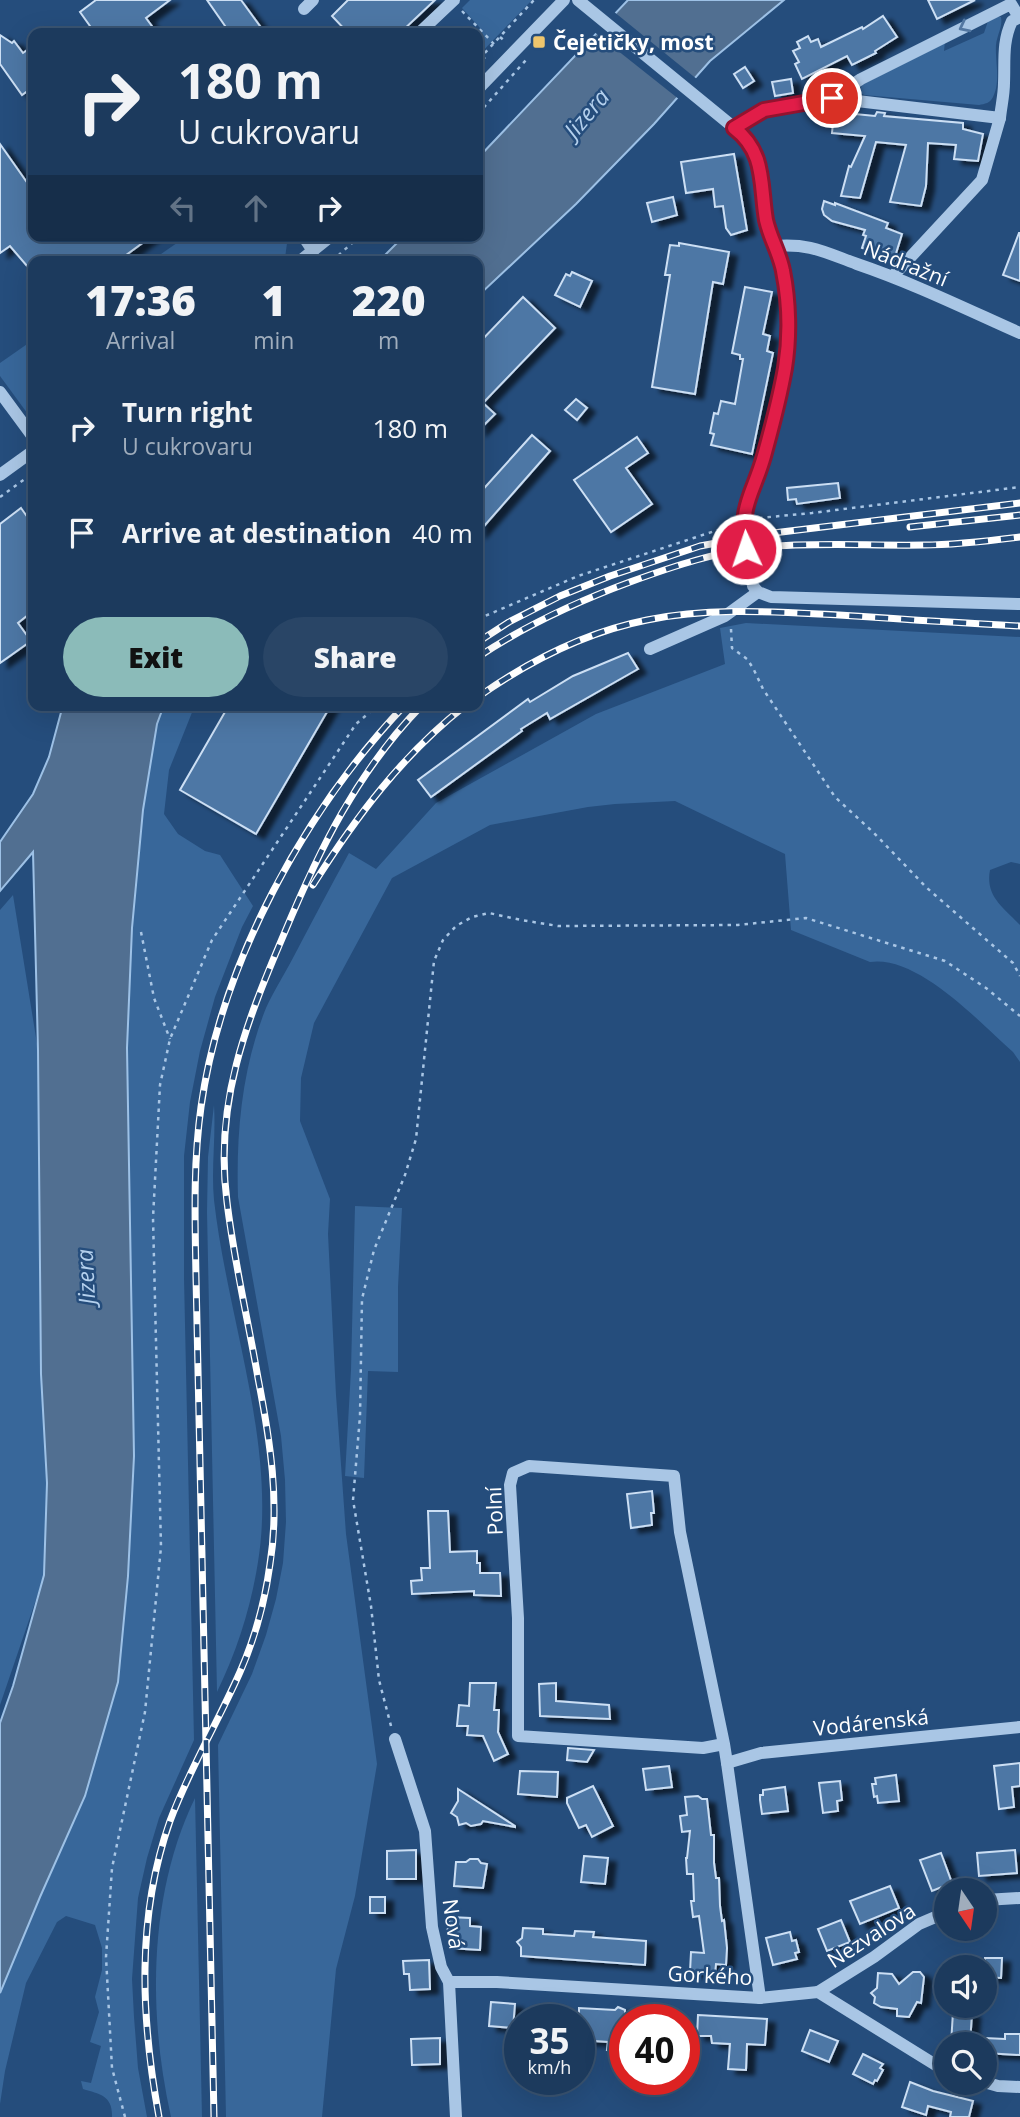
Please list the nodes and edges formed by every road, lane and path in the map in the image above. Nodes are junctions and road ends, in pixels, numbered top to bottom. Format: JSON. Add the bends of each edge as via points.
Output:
{"nodes":[{"id":1,"x":534,"y":0,"type":"edge"},
{"id":2,"x":564,"y":0,"type":"edge"},
{"id":3,"x":578,"y":0,"type":"edge"},
{"id":4,"x":453,"y":1,"type":"edge"},
{"id":5,"x":1019,"y":17,"type":"edge"},
{"id":6,"x":424,"y":28,"type":"edge"},
{"id":7,"x":479,"y":28,"type":"edge"},
{"id":8,"x":483,"y":32,"type":"edge"},
{"id":9,"x":494,"y":44,"type":"junction"},
{"id":10,"x":483,"y":55,"type":"edge"},
{"id":11,"x":483,"y":57,"type":"edge"},
{"id":12,"x":486,"y":60,"type":"dead end"},
{"id":13,"x":527,"y":61,"type":"dead end"},
{"id":14,"x":483,"y":84,"type":"edge"},
{"id":15,"x":832,"y":98,"type":"junction"},
{"id":16,"x":483,"y":109,"type":"edge"},
{"id":17,"x":1000,"y":118,"type":"junction"},
{"id":18,"x":734,"y":128,"type":"junction"},
{"id":19,"x":307,"y":242,"type":"edge"},
{"id":20,"x":324,"y":242,"type":"edge"},
{"id":21,"x":353,"y":242,"type":"edge"},
{"id":22,"x":774,"y":246,"type":"junction"},
{"id":23,"x":313,"y":251,"type":"junction"},
{"id":24,"x":306,"y":256,"type":"edge"},
{"id":25,"x":338,"y":256,"type":"edge"},
{"id":26,"x":893,"y":276,"type":"junction"},
{"id":27,"x":1020,"y":333,"type":"edge"},
{"id":28,"x":0,"y":392,"type":"edge"},
{"id":29,"x":28,"y":430,"type":"edge"},
{"id":30,"x":28,"y":455,"type":"edge"},
{"id":31,"x":0,"y":475,"type":"edge"},
{"id":32,"x":28,"y":477,"type":"edge"},
{"id":33,"x":1020,"y":486,"type":"edge"},
{"id":34,"x":0,"y":497,"type":"edge"},
{"id":35,"x":743,"y":519,"type":"junction"},
{"id":36,"x":758,"y":592,"type":"junction"},
{"id":37,"x":1020,"y":604,"type":"edge"},
{"id":38,"x":725,"y":616,"type":"junction"},
{"id":39,"x":483,"y":617,"type":"edge"},
{"id":40,"x":650,"y":649,"type":"dead end"},
{"id":41,"x":371,"y":711,"type":"edge"},
{"id":42,"x":141,"y":932,"type":"dead end"},
{"id":43,"x":1020,"y":976,"type":"edge"},
{"id":44,"x":1020,"y":1016,"type":"edge"},
{"id":45,"x":170,"y":1039,"type":"junction"},
{"id":46,"x":1020,"y":1727,"type":"edge"},
{"id":47,"x":395,"y":1739,"type":"joint"},
{"id":48,"x":724,"y":1744,"type":"junction"},
{"id":49,"x":727,"y":1763,"type":"junction"},
{"id":50,"x":1020,"y":1899,"type":"edge"},
{"id":51,"x":998,"y":1900,"type":"edge"},
{"id":52,"x":934,"y":1918,"type":"edge"},
{"id":53,"x":449,"y":1982,"type":"junction"},
{"id":54,"x":818,"y":1992,"type":"junction"},
{"id":55,"x":760,"y":1998,"type":"junction"},
{"id":56,"x":934,"y":2064,"type":"edge"},
{"id":57,"x":997,"y":2086,"type":"edge"},
{"id":58,"x":1020,"y":2088,"type":"edge"},
{"id":59,"x":125,"y":2117,"type":"edge"},
{"id":60,"x":456,"y":2117,"type":"edge"}],
"edges":[{"from":1,"to":9,"type":"path"},
{"from":2,"to":14,"type":"street"},
{"from":3,"to":18,"type":"street"},
{"from":4,"to":6,"type":"street"},
{"from":4,"to":7,"type":"path"},
{"from":5,"to":15,"type":"street","one_way":true,"via":[[1011,4]]},
{"from":5,"to":17,"type":"street","via":[[1012,21],[1004,46]]},
{"from":8,"to":9,"type":"path"},
{"from":9,"to":10,"type":"path"},
{"from":11,"to":12,"type":"path"},
{"from":13,"to":16,"type":"path"},
{"from":15,"to":17,"type":"street"},
{"from":15,"to":18,"type":"street","via":[[764,110]]},
{"from":17,"to":26,"type":"street","via":[[982,180]]},
{"from":18,"to":22,"type":"street","via":[[750,143],[757,158]]},
{"from":19,"to":23,"type":"street"},
{"from":20,"to":23,"type":"street"},
{"from":21,"to":25,"type":"path"},
{"from":22,"to":26,"type":"street","name":"Nádražní","via":[[810,246]]},
{"from":22,"to":35,"type":"street","via":[[786,296],[785,368]]},
{"from":23,"to":24,"type":"street"},
{"from":26,"to":27,"type":"street","name":"Nádražní"},
{"from":28,"to":29,"type":"street"},
{"from":30,"to":31,"type":"street"},
{"from":32,"to":34,"type":"path"},
{"from":33,"to":35,"type":"path"},
{"from":35,"to":36,"type":"street","via":[[751,580]]},
{"from":35,"to":39,"type":"path","via":[[725,529],[578,576]]},
{"from":36,"to":37,"type":"street","via":[[771,597]]},
{"from":36,"to":38,"type":"street"},
{"from":38,"to":40,"type":"street"},
{"from":38,"to":43,"type":"path","via":[[732,621],[732,648],[747,659],[835,797],[927,888],[1013,963]]},
{"from":41,"to":45,"type":"path","via":[[356,724],[212,940]]},
{"from":42,"to":45,"type":"path","via":[[154,998]]},
{"from":44,"to":47,"type":"path","via":[[945,961],[806,918],[737,925],[558,926],[489,913],[456,926],[443,940],[433,961],[416,1139],[374,1250],[362,1299],[354,1500],[379,1680]]},
{"from":45,"to":59,"type":"path","via":[[160,1085],[153,1218],[162,1547],[145,1712],[112,1868],[106,1957],[112,2068]]},
{"from":46,"to":49,"type":"street","name":"Vodárenská","via":[[761,1753]]},
{"from":47,"to":53,"type":"street","name":"Nová","via":[[425,1831],[432,1927],[441,1968]]},
{"from":48,"to":48,"type":"street","name":"Polní","via":[[680,1531],[674,1476],[528,1466],[513,1473],[518,1736],[703,1748]]},
{"from":48,"to":49,"type":"street","name":"Polní"},
{"from":49,"to":55,"type":"street","name":"Polní"},
{"from":50,"to":51,"type":"street"},
{"from":52,"to":54,"type":"street","name":"Nezvalova"},
{"from":53,"to":55,"type":"street","name":"Gorkého"},
{"from":53,"to":60,"type":"street","name":"Nová"},
{"from":54,"to":55,"type":"street","name":"Gorkého"},
{"from":54,"to":56,"type":"street"},
{"from":57,"to":58,"type":"street"}]}
